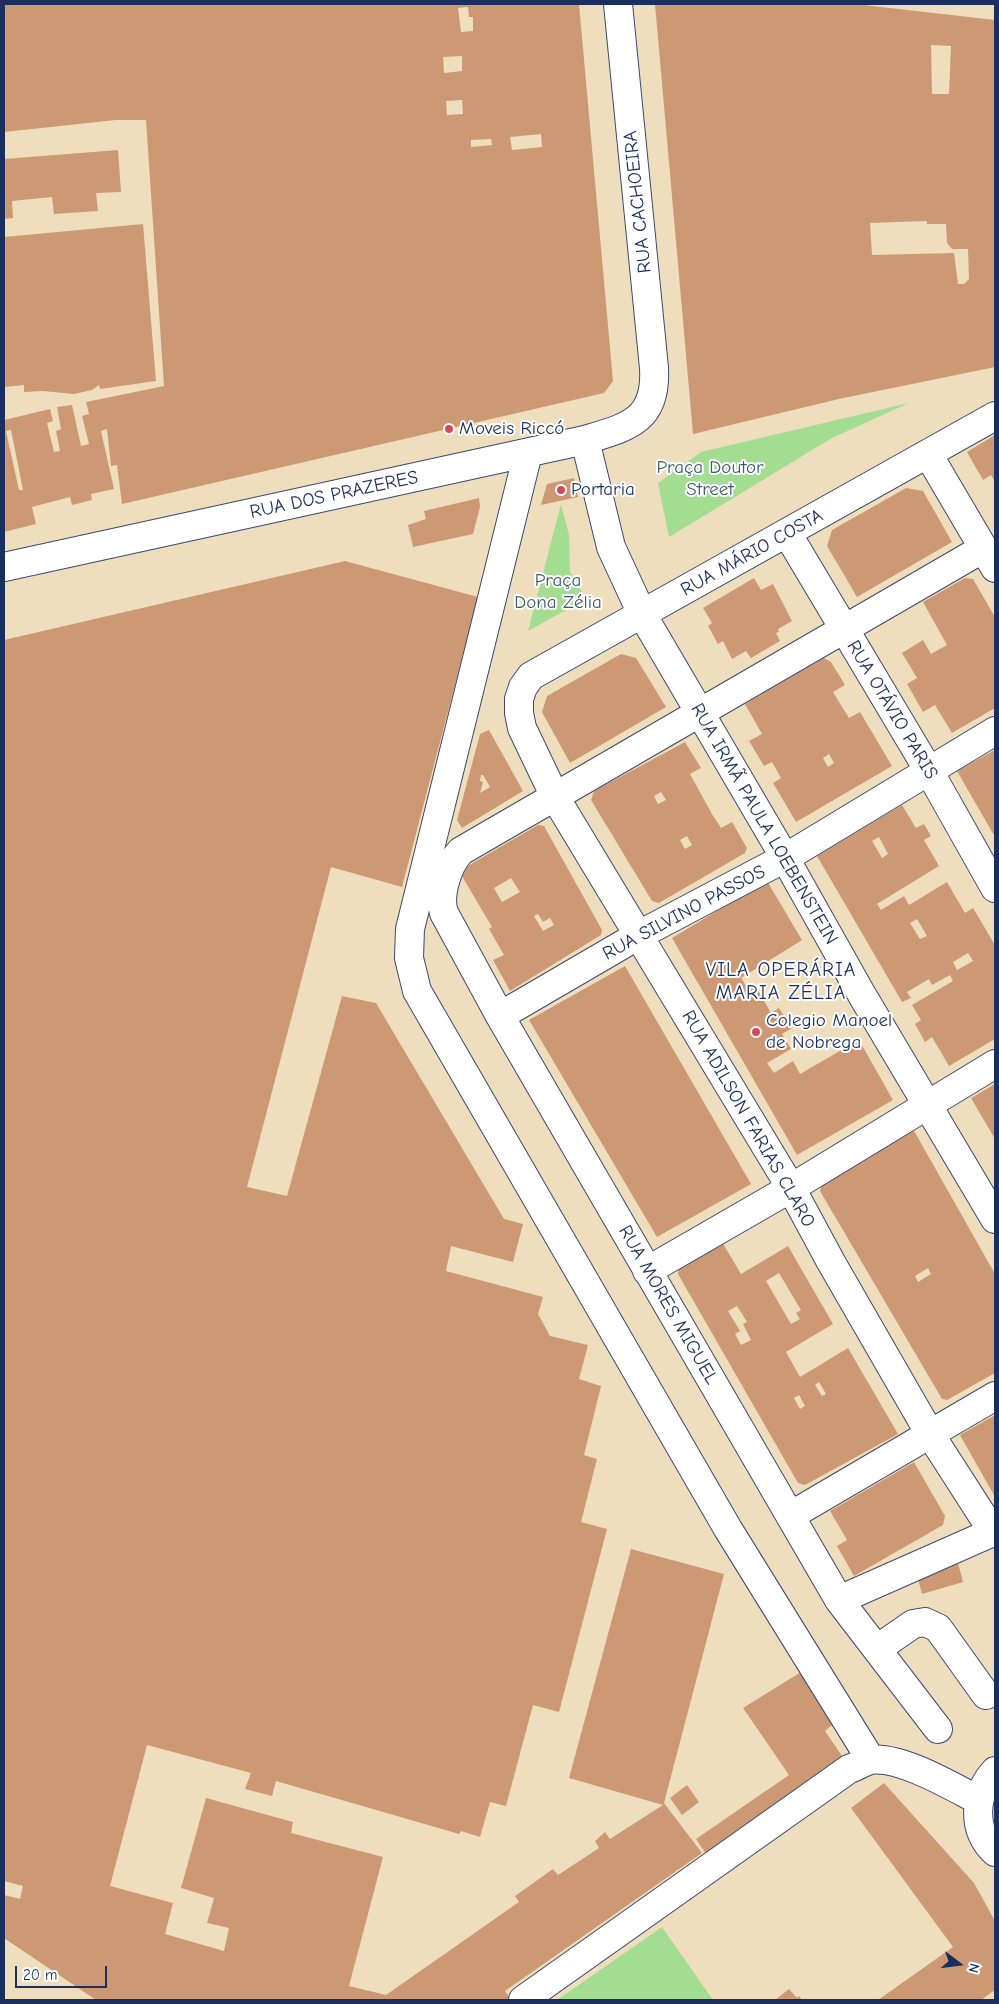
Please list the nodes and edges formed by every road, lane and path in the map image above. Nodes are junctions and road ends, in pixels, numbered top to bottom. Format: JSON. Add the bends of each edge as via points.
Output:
{"nodes":[{"id":1,"x":618,"y":4,"type":"edge"},
{"id":2,"x":651,"y":401,"type":"joint"},
{"id":3,"x":995,"y":416,"type":"edge"},
{"id":4,"x":585,"y":440,"type":"junction"},
{"id":5,"x":528,"y":453,"type":"junction"},
{"id":6,"x":928,"y":454,"type":"junction"},
{"id":7,"x":787,"y":533,"type":"junction"},
{"id":8,"x":989,"y":558,"type":"edge"},
{"id":9,"x":4,"y":567,"type":"edge"},
{"id":10,"x":642,"y":614,"type":"junction"},
{"id":11,"x":844,"y":629,"type":"junction"},
{"id":12,"x":519,"y":699,"type":"joint"},
{"id":13,"x":700,"y":712,"type":"junction"},
{"id":14,"x":995,"y":731,"type":"edge"},
{"id":15,"x":929,"y":771,"type":"junction"},
{"id":16,"x":555,"y":797,"type":"junction"},
{"id":17,"x":785,"y":858,"type":"junction"},
{"id":18,"x":995,"y":888,"type":"edge"},
{"id":19,"x":639,"y":935,"type":"junction"},
{"id":20,"x":500,"y":1016,"type":"junction"},
{"id":21,"x":995,"y":1064,"type":"edge"},
{"id":22,"x":929,"y":1105,"type":"junction"},
{"id":23,"x":792,"y":1188,"type":"junction"},
{"id":24,"x":995,"y":1219,"type":"edge"},
{"id":25,"x":647,"y":1271,"type":"junction"},
{"id":26,"x":995,"y":1396,"type":"edge"},
{"id":27,"x":930,"y":1434,"type":"junction"},
{"id":28,"x":790,"y":1516,"type":"junction"},
{"id":29,"x":994,"y":1533,"type":"edge"},
{"id":30,"x":839,"y":1600,"type":"junction"},
{"id":31,"x":877,"y":1649,"type":"junction"},
{"id":32,"x":986,"y":1695,"type":"dead end"},
{"id":33,"x":938,"y":1729,"type":"dead end"},
{"id":34,"x":871,"y":1760,"type":"junction"},
{"id":35,"x":995,"y":1771,"type":"edge"},
{"id":36,"x":978,"y":1800,"type":"junction"},
{"id":37,"x":995,"y":1852,"type":"edge"},
{"id":38,"x":523,"y":2000,"type":"edge"}],
"edges":[{"from":1,"to":2,"type":"street","name":"RUA CACHOEIRA","via":[[654,368],[655,386]]},
{"from":2,"to":4,"type":"street","name":"RUA DOS PRAZERES","via":[[640,417],[623,428]]},
{"from":3,"to":6,"type":"street","name":"RUA MÁRIO COSTA"},
{"from":4,"to":5,"type":"street","name":"RUA DOS PRAZERES"},
{"from":4,"to":10,"type":"street","name":"RUA IRMÃ PAULA LOEBENSTEIN","via":[[611,547]]},
{"from":5,"to":9,"type":"street","name":"RUA DOS PRAZERES"},
{"from":5,"to":34,"type":"street","via":[[410,929],[409,958],[416,991],[728,1529]]},
{"from":6,"to":7,"type":"street","name":"RUA MÁRIO COSTA"},
{"from":6,"to":8,"type":"street"},
{"from":7,"to":10,"type":"street","name":"RUA MÁRIO COSTA"},
{"from":7,"to":11,"type":"street","name":"RUA OTÁVIO PARIS"},
{"from":8,"to":11,"type":"street"},
{"from":10,"to":12,"type":"street","name":"RUA MÁRIO COSTA","via":[[531,676]]},
{"from":10,"to":13,"type":"street","name":"RUA IRMÃ PAULA LOEBENSTEIN"},
{"from":11,"to":13,"type":"street"},
{"from":11,"to":15,"type":"street","name":"RUA OTÁVIO PARIS"},
{"from":12,"to":16,"type":"street","name":"RUA ADILSON FARIAS CLARO","via":[[522,728]]},
{"from":13,"to":16,"type":"street"},
{"from":13,"to":17,"type":"street","name":"RUA IRMÃ PAULA LOEBENSTEIN"},
{"from":14,"to":15,"type":"street","name":"RUA SILVINO PASSOS"},
{"from":15,"to":17,"type":"street","name":"RUA SILVINO PASSOS"},
{"from":15,"to":18,"type":"street","name":"RUA OTÁVIO PARIS"},
{"from":16,"to":19,"type":"street","name":"RUA ADILSON FARIAS CLARO"},
{"from":16,"to":20,"type":"street","name":"RUA MORES MIGUEL","via":[[462,851],[456,856],[447,878],[442,908]]},
{"from":17,"to":19,"type":"street","name":"RUA SILVINO PASSOS"},
{"from":17,"to":22,"type":"street","name":"RUA IRMÃ PAULA LOEBENSTEIN"},
{"from":19,"to":20,"type":"street","name":"RUA SILVINO PASSOS"},
{"from":19,"to":23,"type":"street","name":"RUA ADILSON FARIAS CLARO"},
{"from":20,"to":25,"type":"street","name":"RUA MORES MIGUEL"},
{"from":21,"to":22,"type":"street"},
{"from":22,"to":23,"type":"street"},
{"from":22,"to":24,"type":"street","name":"RUA IRMÃ PAULA LOEBENSTEIN"},
{"from":23,"to":25,"type":"street"},
{"from":23,"to":27,"type":"street","name":"RUA ADILSON FARIAS CLARO"},
{"from":25,"to":28,"type":"street","name":"RUA MORES MIGUEL"},
{"from":26,"to":27,"type":"street"},
{"from":27,"to":28,"type":"street"},
{"from":27,"to":29,"type":"street","name":"RUA ADILSON FARIAS CLARO"},
{"from":28,"to":30,"type":"street","name":"RUA MORES MIGUEL"},
{"from":29,"to":30,"type":"street"},
{"from":30,"to":31,"type":"street","name":"RUA MORES MIGUEL"},
{"from":31,"to":32,"type":"street","via":[[913,1624],[925,1622],[938,1628]]},
{"from":31,"to":33,"type":"street","name":"RUA MORES MIGUEL"},
{"from":34,"to":36,"type":"street","via":[[894,1762],[920,1771]]},
{"from":34,"to":38,"type":"street","via":[[849,1769]]},
{"from":35,"to":36,"type":"street","via":[[985,1781]]},
{"from":36,"to":37,"type":"street","via":[[979,1828]]}]}
